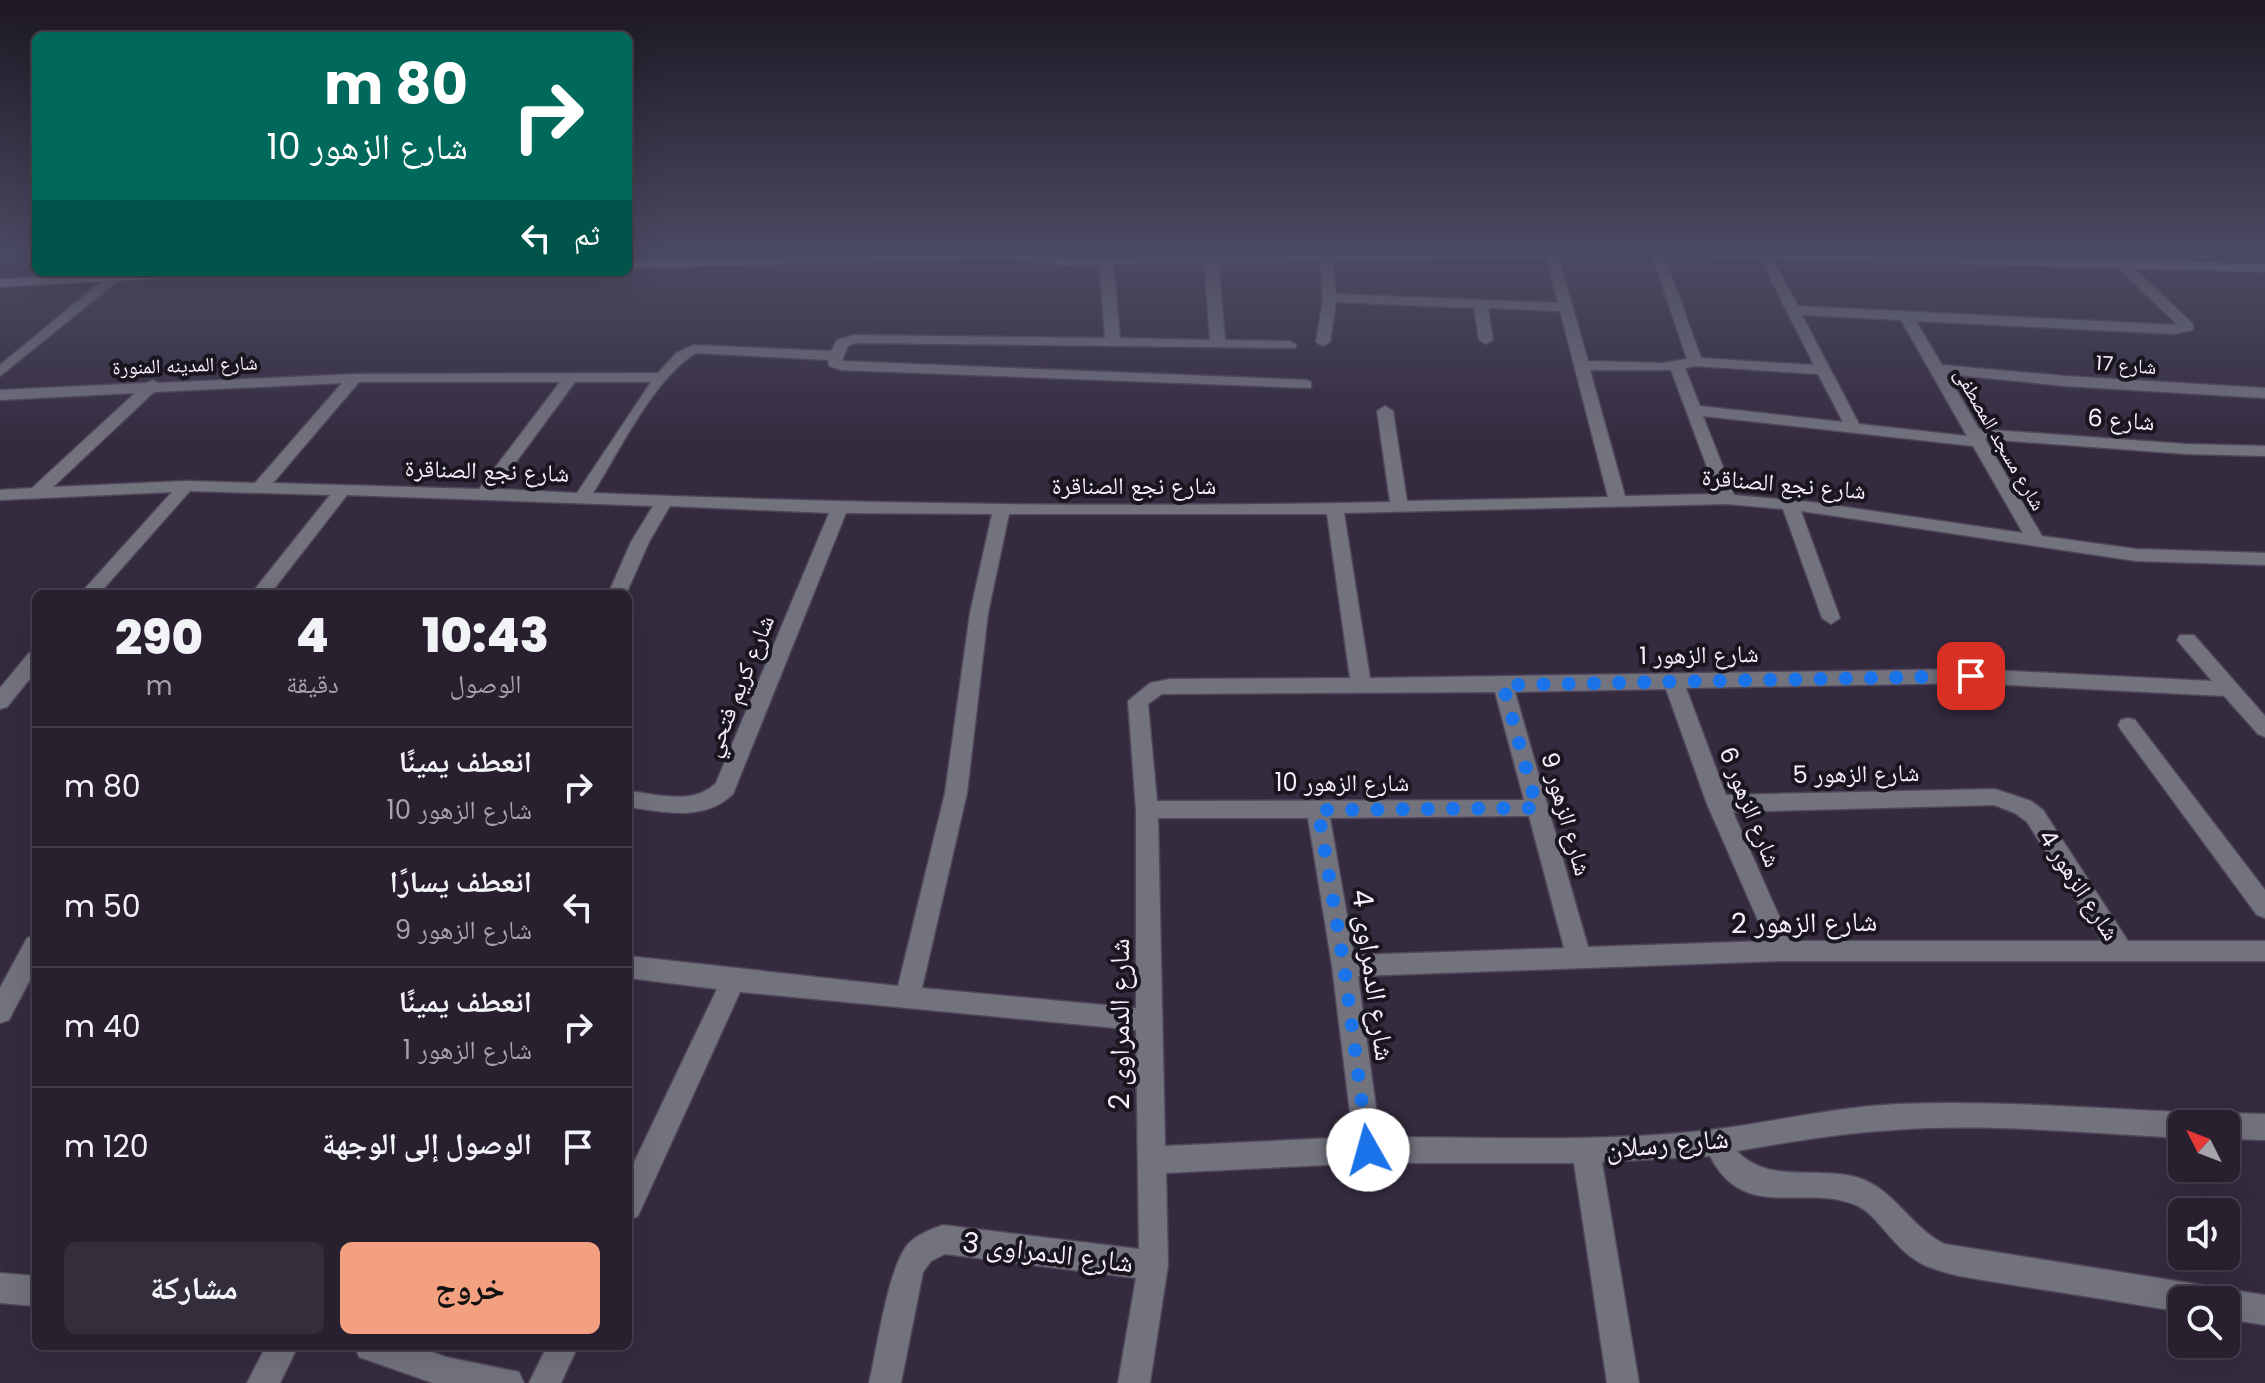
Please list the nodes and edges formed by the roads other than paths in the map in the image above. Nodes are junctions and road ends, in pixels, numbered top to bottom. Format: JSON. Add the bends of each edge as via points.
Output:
{"nodes":[{"id":1,"x":67,"y":317,"type":"edge"},
{"id":2,"x":1111,"y":317,"type":"edge"},
{"id":3,"x":1216,"y":317,"type":"edge"},
{"id":4,"x":1327,"y":317,"type":"edge"},
{"id":5,"x":1482,"y":317,"type":"edge"},
{"id":6,"x":1567,"y":317,"type":"edge"},
{"id":7,"x":1681,"y":317,"type":"edge"},
{"id":8,"x":1796,"y":317,"type":"edge"},
{"id":9,"x":1906,"y":317,"type":"edge"},
{"id":10,"x":1948,"y":317,"type":"edge"},
{"id":11,"x":2177,"y":317,"type":"edge"},
{"id":12,"x":1486,"y":340,"type":"dead end"},
{"id":13,"x":1323,"y":342,"type":"dead end"},
{"id":14,"x":1113,"y":343,"type":"junction"},
{"id":15,"x":1218,"y":344,"type":"junction"},
{"id":16,"x":1290,"y":345,"type":"dead end"},
{"id":17,"x":836,"y":356,"type":"junction"},
{"id":18,"x":1695,"y":362,"type":"junction"},
{"id":19,"x":1676,"y":364,"type":"junction"},
{"id":20,"x":1579,"y":365,"type":"junction"},
{"id":21,"x":1937,"y":369,"type":"junction"},
{"id":22,"x":1824,"y":370,"type":"junction"},
{"id":23,"x":0,"y":372,"type":"edge"},
{"id":24,"x":572,"y":376,"type":"junction"},
{"id":25,"x":661,"y":377,"type":"junction"},
{"id":26,"x":355,"y":378,"type":"junction"},
{"id":27,"x":153,"y":385,"type":"junction"},
{"id":28,"x":1306,"y":385,"type":"dead end"},
{"id":29,"x":2265,"y":393,"type":"edge"},
{"id":30,"x":0,"y":395,"type":"edge"},
{"id":31,"x":1693,"y":410,"type":"junction"},
{"id":32,"x":1385,"y":411,"type":"dead end"},
{"id":33,"x":1854,"y":429,"type":"junction"},
{"id":34,"x":1976,"y":438,"type":"junction"},
{"id":35,"x":2265,"y":451,"type":"edge"},
{"id":36,"x":186,"y":486,"type":"junction"},
{"id":37,"x":259,"y":489,"type":"junction"},
{"id":38,"x":342,"y":491,"type":"junction"},
{"id":39,"x":38,"y":492,"type":"junction"},
{"id":40,"x":484,"y":494,"type":"junction"},
{"id":41,"x":0,"y":495,"type":"edge"},
{"id":42,"x":582,"y":498,"type":"junction"},
{"id":43,"x":1727,"y":499,"type":"junction"},
{"id":44,"x":1618,"y":501,"type":"junction"},
{"id":45,"x":663,"y":503,"type":"junction"},
{"id":46,"x":1399,"y":505,"type":"junction"},
{"id":47,"x":1790,"y":505,"type":"junction"},
{"id":48,"x":1334,"y":506,"type":"junction"},
{"id":49,"x":840,"y":508,"type":"junction"},
{"id":50,"x":1002,"y":509,"type":"junction"},
{"id":51,"x":2037,"y":542,"type":"junction"},
{"id":52,"x":2265,"y":559,"type":"edge"},
{"id":53,"x":93,"y":590,"type":"edge"},
{"id":54,"x":263,"y":590,"type":"edge"},
{"id":55,"x":619,"y":590,"type":"edge"},
{"id":56,"x":1831,"y":618,"type":"dead end"},
{"id":57,"x":2187,"y":640,"type":"dead end"},
{"id":58,"x":32,"y":663,"type":"edge"},
{"id":59,"x":1674,"y":682,"type":"junction"},
{"id":60,"x":1361,"y":685,"type":"junction"},
{"id":61,"x":1503,"y":685,"type":"junction"},
{"id":62,"x":1170,"y":686,"type":"joint"},
{"id":63,"x":2229,"y":689,"type":"junction"},
{"id":64,"x":0,"y":702,"type":"edge"},
{"id":65,"x":2128,"y":725,"type":"dead end"},
{"id":66,"x":2265,"y":729,"type":"edge"},
{"id":67,"x":1995,"y":797,"type":"joint"},
{"id":68,"x":632,"y":799,"type":"edge"},
{"id":69,"x":1718,"y":804,"type":"junction"},
{"id":70,"x":1537,"y":808,"type":"junction"},
{"id":71,"x":1147,"y":810,"type":"junction"},
{"id":72,"x":1318,"y":810,"type":"junction"},
{"id":73,"x":2265,"y":908,"type":"edge"},
{"id":74,"x":1783,"y":951,"type":"junction"},
{"id":75,"x":2265,"y":951,"type":"edge"},
{"id":76,"x":32,"y":952,"type":"edge"},
{"id":77,"x":2122,"y":952,"type":"junction"},
{"id":78,"x":1579,"y":957,"type":"junction"},
{"id":79,"x":1344,"y":966,"type":"junction"},
{"id":80,"x":632,"y":968,"type":"edge"},
{"id":81,"x":733,"y":981,"type":"junction"},
{"id":82,"x":908,"y":995,"type":"junction"},
{"id":83,"x":0,"y":1012,"type":"edge"},
{"id":84,"x":1148,"y":1020,"type":"junction"},
{"id":85,"x":2168,"y":1124,"type":"edge"},
{"id":86,"x":2240,"y":1126,"type":"edge"},
{"id":87,"x":2265,"y":1127,"type":"edge"},
{"id":88,"x":1717,"y":1142,"type":"junction"},
{"id":89,"x":1368,"y":1150,"type":"junction"},
{"id":90,"x":1586,"y":1150,"type":"junction"},
{"id":91,"x":1151,"y":1160,"type":"junction"},
{"id":92,"x":632,"y":1197,"type":"edge"},
{"id":93,"x":1153,"y":1265,"type":"junction"},
{"id":94,"x":0,"y":1288,"type":"edge"},
{"id":95,"x":32,"y":1291,"type":"edge"},
{"id":96,"x":2168,"y":1295,"type":"edge"},
{"id":97,"x":2240,"y":1306,"type":"edge"},
{"id":98,"x":2265,"y":1310,"type":"edge"},
{"id":99,"x":281,"y":1350,"type":"edge"},
{"id":100,"x":382,"y":1350,"type":"edge"},
{"id":101,"x":561,"y":1350,"type":"edge"},
{"id":102,"x":263,"y":1383,"type":"edge"},
{"id":103,"x":508,"y":1383,"type":"edge"},
{"id":104,"x":545,"y":1383,"type":"edge"},
{"id":105,"x":885,"y":1383,"type":"edge"},
{"id":106,"x":1134,"y":1383,"type":"edge"},
{"id":107,"x":1623,"y":1383,"type":"edge"}],
"edges":[{"from":1,"to":23,"type":"street"},
{"from":2,"to":14,"type":"street"},
{"from":3,"to":15,"type":"street"},
{"from":4,"to":13,"type":"street"},
{"from":5,"to":12,"type":"street"},
{"from":6,"to":20,"type":"street"},
{"from":7,"to":18,"type":"street"},
{"from":8,"to":22,"type":"street"},
{"from":9,"to":21,"type":"street","name":"شارع مسجد المصطفى"},
{"from":10,"to":11,"type":"street","via":[[2188,327]]},
{"from":14,"to":15,"type":"street"},
{"from":14,"to":17,"type":"street","via":[[853,339],[844,341]]},
{"from":15,"to":16,"type":"street"},
{"from":17,"to":25,"type":"street","via":[[693,349],[680,353]]},
{"from":17,"to":28,"type":"street","via":[[837,365],[857,367]]},
{"from":18,"to":19,"type":"street"},
{"from":18,"to":22,"type":"street"},
{"from":19,"to":20,"type":"street"},
{"from":19,"to":31,"type":"street"},
{"from":20,"to":44,"type":"street"},
{"from":21,"to":29,"type":"street","name":"شارع 17"},
{"from":21,"to":34,"type":"street","name":"شارع مسجد المصطفى"},
{"from":22,"to":33,"type":"street"},
{"from":24,"to":25,"type":"street","name":"شارع المدينه المنورة"},
{"from":24,"to":26,"type":"street","name":"شارع المدينه المنورة"},
{"from":24,"to":40,"type":"street"},
{"from":25,"to":42,"type":"street"},
{"from":26,"to":27,"type":"street","name":"شارع المدينه المنورة"},
{"from":26,"to":37,"type":"street"},
{"from":27,"to":30,"type":"street","name":"شارع المدينه المنورة"},
{"from":27,"to":39,"type":"street"},
{"from":31,"to":33,"type":"street","name":"شارع 6"},
{"from":31,"to":43,"type":"street"},
{"from":32,"to":46,"type":"street"},
{"from":33,"to":34,"type":"street","name":"شارع 6"},
{"from":34,"to":35,"type":"street","name":"شارع 6"},
{"from":34,"to":51,"type":"street","name":"شارع مسجد المصطفى"},
{"from":36,"to":37,"type":"street","name":"شارع نجع الصناقرة"},
{"from":36,"to":39,"type":"street","name":"شارع نجع الصناقرة"},
{"from":36,"to":53,"type":"street"},
{"from":37,"to":38,"type":"street","name":"شارع نجع الصناقرة"},
{"from":38,"to":40,"type":"street","name":"شارع نجع الصناقرة"},
{"from":38,"to":54,"type":"street"},
{"from":39,"to":41,"type":"street","name":"شارع نجع الصناقرة"},
{"from":40,"to":42,"type":"street","name":"شارع نجع الصناقرة"},
{"from":42,"to":45,"type":"street","name":"شارع نجع الصناقرة"},
{"from":43,"to":44,"type":"street","name":"شارع نجع الصناقرة"},
{"from":43,"to":47,"type":"street","name":"شارع نجع الصناقرة"},
{"from":44,"to":46,"type":"street","name":"شارع نجع الصناقرة"},
{"from":45,"to":49,"type":"street","name":"شارع نجع الصناقرة"},
{"from":45,"to":55,"type":"street"},
{"from":46,"to":48,"type":"street","name":"شارع نجع الصناقرة"},
{"from":47,"to":51,"type":"street","name":"شارع نجع الصناقرة"},
{"from":47,"to":56,"type":"street"},
{"from":48,"to":50,"type":"street","name":"شارع نجع الصناقرة"},
{"from":48,"to":60,"type":"street"},
{"from":49,"to":50,"type":"street","name":"شارع نجع الصناقرة"},
{"from":49,"to":68,"type":"street","name":"شارع كريم فتحي","via":[[725,788],[708,803],[695,805]]},
{"from":50,"to":82,"type":"street","via":[[979,613],[956,793]]},
{"from":51,"to":52,"type":"street","name":"شارع نجع الصناقرة","via":[[2136,555]]},
{"from":57,"to":63,"type":"street"},
{"from":58,"to":64,"type":"street"},
{"from":59,"to":61,"type":"street","name":"شارع الزهور 1"},
{"from":59,"to":63,"type":"street","name":"شارع الزهور 1","via":[[1971,676]]},
{"from":59,"to":69,"type":"street","name":"شارع الزهور 6"},
{"from":60,"to":61,"type":"street","name":"شارع الزهور 1"},
{"from":60,"to":62,"type":"street","name":"شارع الزهور 1"},
{"from":61,"to":70,"type":"street","name":"شارع الزهور 9"},
{"from":62,"to":71,"type":"street","name":"شارع الدمراوى 2","via":[[1145,693],[1138,701]]},
{"from":63,"to":66,"type":"street"},
{"from":65,"to":73,"type":"street"},
{"from":67,"to":69,"type":"street","name":"شارع الزهور 5"},
{"from":67,"to":77,"type":"street","name":"شارع الزهور 4","via":[[2035,816]]},
{"from":69,"to":74,"type":"street","name":"شارع الزهور 6"},
{"from":70,"to":72,"type":"street","name":"شارع الزهور 10"},
{"from":70,"to":78,"type":"street","name":"شارع الزهور 9"},
{"from":71,"to":72,"type":"street","name":"شارع الزهور 10"},
{"from":71,"to":84,"type":"street","name":"شارع الدمراوى 2"},
{"from":72,"to":79,"type":"street","name":"شارع الدمراوى 4"},
{"from":74,"to":77,"type":"street","name":"شارع الزهور 2"},
{"from":74,"to":78,"type":"street","name":"شارع الزهور 2"},
{"from":75,"to":77,"type":"street","name":"شارع الزهور 2"},
{"from":76,"to":83,"type":"street"},
{"from":78,"to":79,"type":"street","name":"شارع الزهور 2"},
{"from":79,"to":89,"type":"street","name":"شارع الدمراوى 4"},
{"from":80,"to":81,"type":"street"},
{"from":81,"to":82,"type":"street"},
{"from":81,"to":92,"type":"street"},
{"from":82,"to":84,"type":"street"},
{"from":84,"to":91,"type":"street","name":"شارع الدمراوى 2"},
{"from":85,"to":88,"type":"street","name":"شارع رسلان","via":[[1896,1117]]},
{"from":86,"to":87,"type":"street"},
{"from":88,"to":90,"type":"street","name":"شارع رسلان"},
{"from":88,"to":96,"type":"street","via":[[1722,1155],[1745,1178],[1761,1184],[1857,1191],[1875,1200],[1912,1241],[1945,1259]]},
{"from":89,"to":90,"type":"street","name":"شارع رسلان"},
{"from":89,"to":91,"type":"street","name":"شارع رسلان"},
{"from":90,"to":107,"type":"street"},
{"from":91,"to":93,"type":"street","name":"شارع الدمراوى 2"},
{"from":93,"to":105,"type":"street","name":"شارع الدمراوى 3","via":[[943,1239],[921,1251],[910,1266]]},
{"from":93,"to":106,"type":"street","name":"شارع الدمراوى 2"},
{"from":94,"to":95,"type":"street"},
{"from":97,"to":98,"type":"street"},
{"from":99,"to":102,"type":"street"},
{"from":100,"to":103,"type":"street","via":[[446,1372]]},
{"from":101,"to":104,"type":"street"}]}
